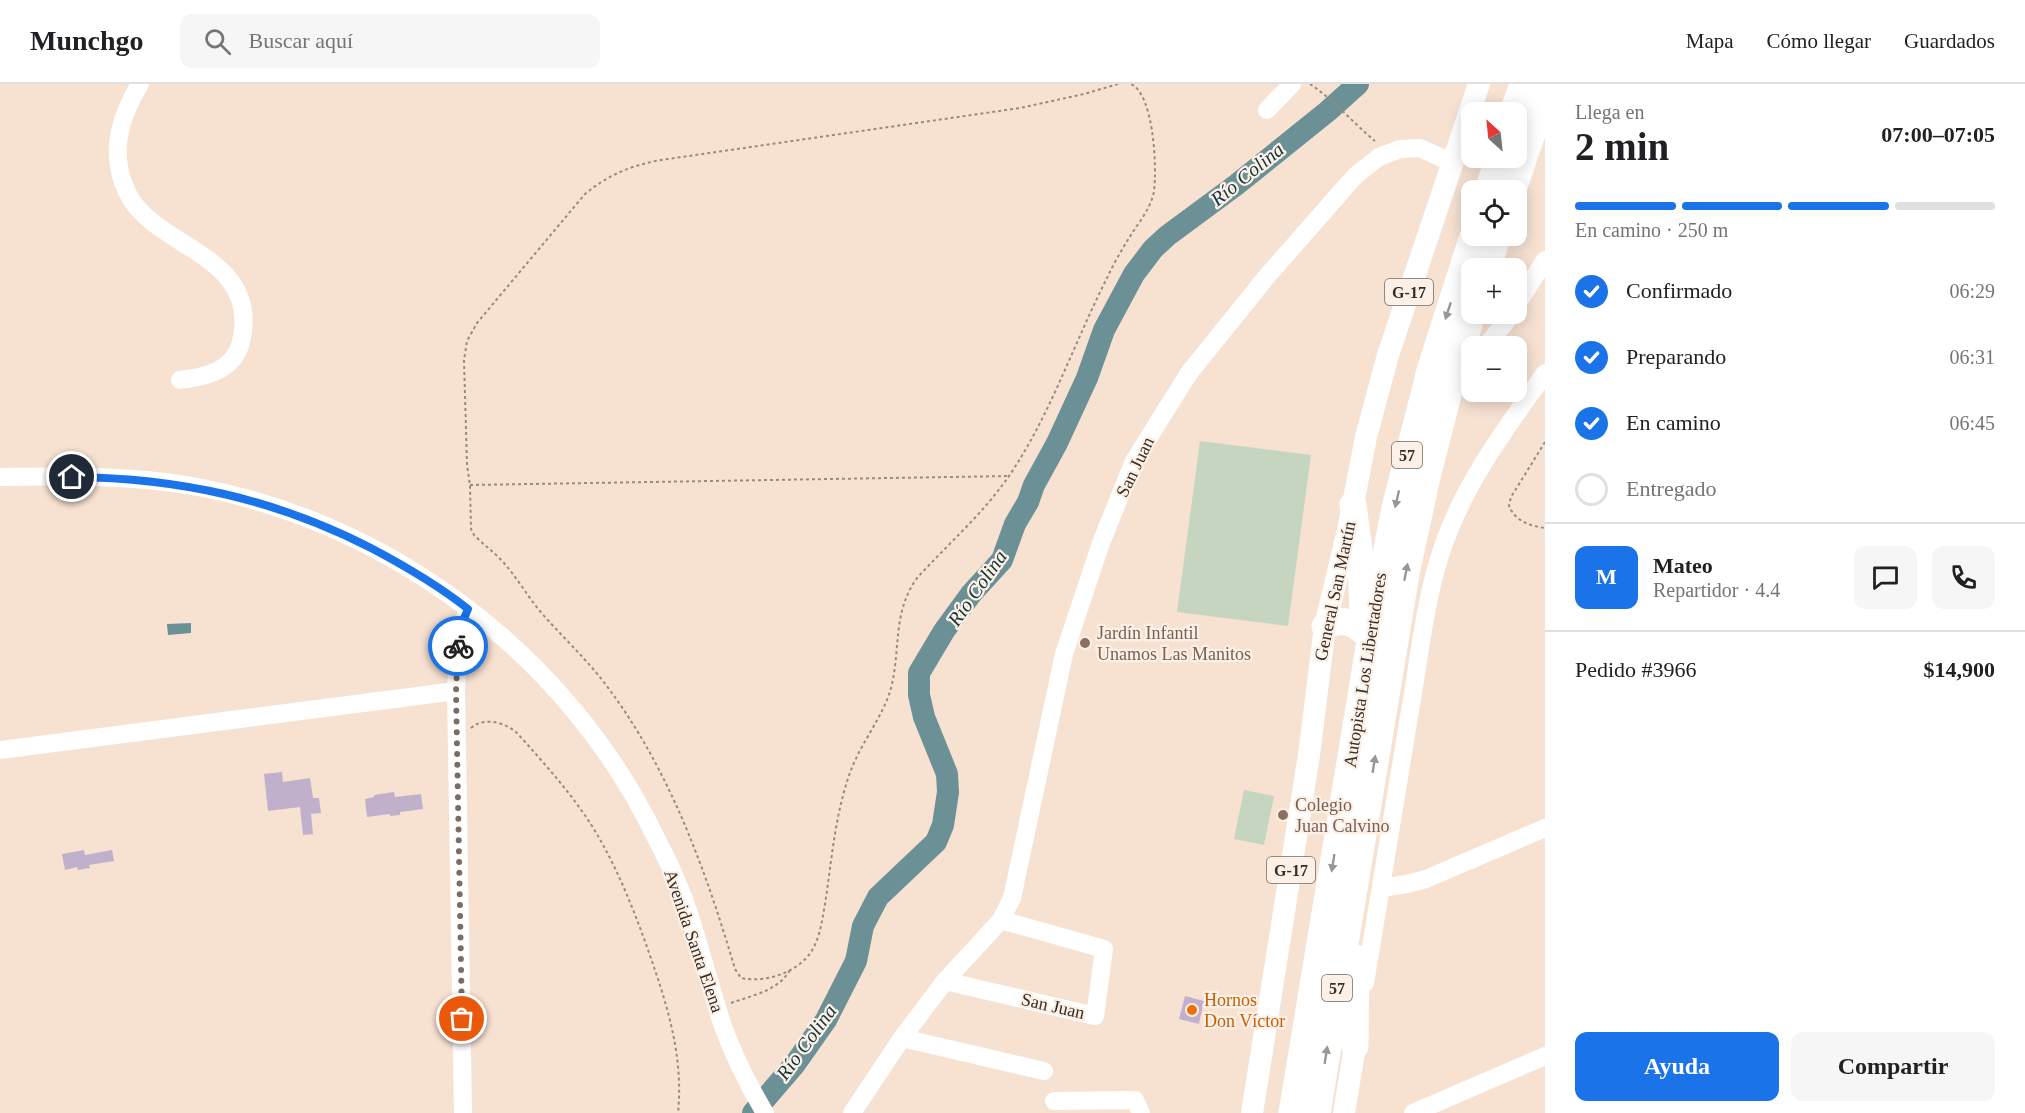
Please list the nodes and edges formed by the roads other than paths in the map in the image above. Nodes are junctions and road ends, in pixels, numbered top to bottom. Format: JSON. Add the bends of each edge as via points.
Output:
{"nodes":[{"id":1,"x":140,"y":84,"type":"edge"},
{"id":2,"x":1292,"y":84,"type":"edge"},
{"id":3,"x":1479,"y":84,"type":"edge"},
{"id":4,"x":1539,"y":96,"type":"edge"},
{"id":5,"x":1267,"y":110,"type":"dead end"},
{"id":6,"x":1453,"y":163,"type":"junction"},
{"id":7,"x":1516,"y":180,"type":"edge"},
{"id":8,"x":1470,"y":246,"type":"edge"},
{"id":9,"x":1545,"y":260,"type":"edge"},
{"id":10,"x":1527,"y":289,"type":"edge"},
{"id":11,"x":1469,"y":324,"type":"edge"},
{"id":12,"x":1504,"y":324,"type":"edge"},
{"id":13,"x":1494,"y":336,"type":"edge"},
{"id":14,"x":1545,"y":373,"type":"edge"},
{"id":15,"x":180,"y":380,"type":"dead end"},
{"id":16,"x":1461,"y":385,"type":"edge"},
{"id":17,"x":1437,"y":437,"type":"junction"},
{"id":18,"x":0,"y":477,"type":"edge"},
{"id":19,"x":1353,"y":505,"type":"junction"},
{"id":20,"x":468,"y":609,"type":"junction"},
{"id":21,"x":1325,"y":626,"type":"junction"},
{"id":22,"x":1363,"y":631,"type":"junction"},
{"id":23,"x":1364,"y":681,"type":"junction"},
{"id":24,"x":456,"y":691,"type":"junction"},
{"id":25,"x":0,"y":750,"type":"edge"},
{"id":26,"x":1545,"y":828,"type":"edge"},
{"id":27,"x":1357,"y":863,"type":"junction"},
{"id":28,"x":1381,"y":888,"type":"junction"},
{"id":29,"x":1001,"y":920,"type":"junction"},
{"id":30,"x":945,"y":981,"type":"junction"},
{"id":31,"x":902,"y":1038,"type":"junction"},
{"id":32,"x":1355,"y":1046,"type":"junction"},
{"id":33,"x":1545,"y":1056,"type":"edge"},
{"id":34,"x":1044,"y":1071,"type":"dead end"},
{"id":35,"x":1054,"y":1101,"type":"dead end"},
{"id":36,"x":463,"y":1113,"type":"edge"},
{"id":37,"x":765,"y":1113,"type":"edge"},
{"id":38,"x":852,"y":1113,"type":"edge"},
{"id":39,"x":1141,"y":1113,"type":"edge"},
{"id":40,"x":1251,"y":1113,"type":"edge"},
{"id":41,"x":1292,"y":1113,"type":"edge"},
{"id":42,"x":1317,"y":1113,"type":"edge"},
{"id":43,"x":1344,"y":1113,"type":"edge"},
{"id":44,"x":1413,"y":1113,"type":"edge"}],
"edges":[{"from":1,"to":15,"type":"street","via":[[126,110],[118,138],[117,160],[127,193],[143,214],[222,272],[235,290],[243,314],[241,339],[232,358],[214,374]]},
{"from":2,"to":5,"type":"street"},
{"from":3,"to":6,"type":"main road","name":"General San Martín","number":"G-17"},
{"from":4,"to":7,"type":"highway"},
{"from":6,"to":19,"type":"main road","name":"General San Martín","number":"G-17","via":[[1381,378]]},
{"from":6,"to":29,"type":"street","name":"San Juan","via":[[1420,148],[1400,149],[1379,157],[1355,176],[1268,275],[1189,374],[1134,461],[1101,543],[1064,654],[1012,898]]},
{"from":8,"to":23,"type":"highway","name":"Autopista Los Libertadores","number":"57","one_way":true,"via":[[1407,454]]},
{"from":9,"to":10,"type":"street"},
{"from":11,"to":17,"type":"highway","name":"Autopista Los Libertadores","number":"57"},
{"from":12,"to":13,"type":"street"},
{"from":14,"to":28,"type":"street","via":[[1487,454],[1444,544],[1431,594]]},
{"from":16,"to":17,"type":"street"},
{"from":27,"to":17,"type":"highway","name":"Autopista Los Libertadores","number":"57","one_way":true,"via":[[1406,574]]},
{"from":18,"to":20,"type":"street","name":"Avenida Santa Elena","via":[[125,478],[192,486],[255,501],[352,539],[407,567]]},
{"from":19,"to":21,"type":"main road","name":"General San Martín","number":"G-17"},
{"from":19,"to":22,"type":"highway","via":[[1361,565]]},
{"from":20,"to":24,"type":"street","via":[[458,638]]},
{"from":20,"to":37,"type":"street","name":"Avenida Santa Elena","via":[[561,695],[632,791],[683,898],[724,1029],[743,1075]]},
{"from":21,"to":22,"type":"highway","via":[[1345,621]]},
{"from":21,"to":40,"type":"main road","name":"General San Martín","number":"G-17","via":[[1309,755]]},
{"from":22,"to":23,"type":"highway"},
{"from":23,"to":41,"type":"highway","name":"Autopista Los Libertadores","number":"57","one_way":true},
{"from":24,"to":25,"type":"street"},
{"from":24,"to":36,"type":"street"},
{"from":26,"to":28,"type":"street","via":[[1426,879]]},
{"from":27,"to":32,"type":"highway"},
{"from":42,"to":27,"type":"highway","name":"Autopista Los Libertadores","number":"57","one_way":true},
{"from":28,"to":32,"type":"street"},
{"from":29,"to":30,"type":"street","name":"San Juan"},
{"from":29,"to":30,"type":"street","name":"San Juan","via":[[1104,949],[1095,1016]]},
{"from":30,"to":31,"type":"street","name":"San Juan"},
{"from":31,"to":34,"type":"street"},
{"from":31,"to":38,"type":"street","name":"San Juan"},
{"from":32,"to":43,"type":"main road"},
{"from":33,"to":44,"type":"street"},
{"from":35,"to":39,"type":"street","via":[[1136,1100]]}]}
